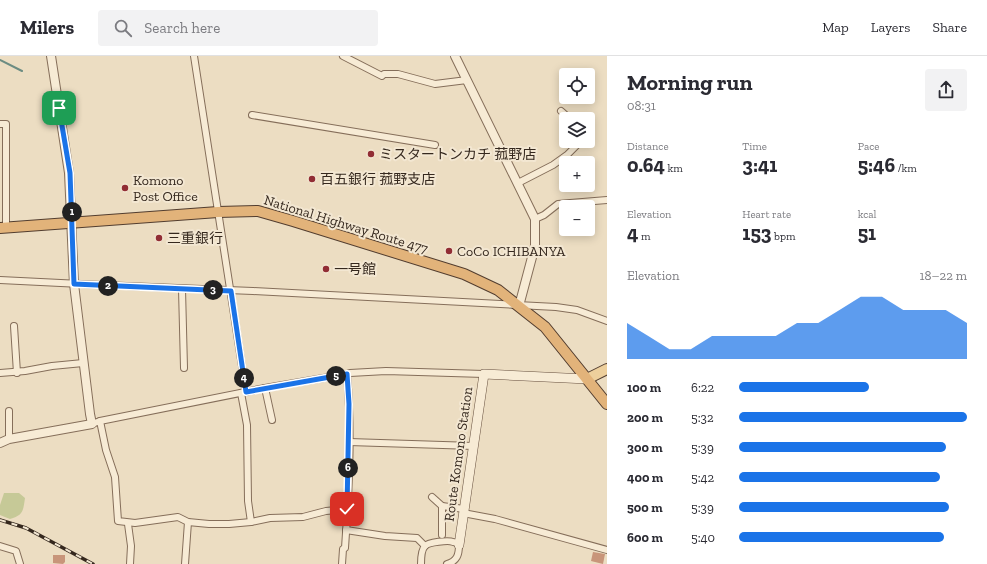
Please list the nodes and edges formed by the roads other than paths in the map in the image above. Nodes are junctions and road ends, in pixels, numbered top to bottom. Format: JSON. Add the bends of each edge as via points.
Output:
{"nodes":[{"id":1,"x":51,"y":56,"type":"edge"},
{"id":2,"x":194,"y":56,"type":"edge"},
{"id":3,"x":343,"y":56,"type":"edge"},
{"id":4,"x":455,"y":56,"type":"edge"},
{"id":5,"x":467,"y":80,"type":"junction"},
{"id":6,"x":252,"y":115,"type":"dead end"},
{"id":7,"x":0,"y":124,"type":"edge"},
{"id":8,"x":435,"y":145,"type":"dead end"},
{"id":9,"x":574,"y":148,"type":"edge"},
{"id":10,"x":518,"y":183,"type":"junction"},
{"id":11,"x":607,"y":200,"type":"edge"},
{"id":12,"x":218,"y":212,"type":"junction"},
{"id":13,"x":535,"y":219,"type":"junction"},
{"id":14,"x":72,"y":222,"type":"junction"},
{"id":15,"x":3,"y":228,"type":"edge"},
{"id":16,"x":0,"y":280,"type":"edge"},
{"id":17,"x":74,"y":284,"type":"junction"},
{"id":18,"x":182,"y":289,"type":"junction"},
{"id":19,"x":231,"y":291,"type":"junction"},
{"id":20,"x":520,"y":306,"type":"junction"},
{"id":21,"x":607,"y":321,"type":"edge"},
{"id":22,"x":14,"y":326,"type":"dead end"},
{"id":23,"x":83,"y":363,"type":"junction"},
{"id":24,"x":184,"y":368,"type":"dead end"},
{"id":25,"x":607,"y":369,"type":"edge"},
{"id":26,"x":16,"y":373,"type":"junction"},
{"id":27,"x":0,"y":374,"type":"edge"},
{"id":28,"x":347,"y":374,"type":"junction"},
{"id":29,"x":484,"y":374,"type":"junction"},
{"id":30,"x":587,"y":379,"type":"junction"},
{"id":31,"x":265,"y":388,"type":"junction"},
{"id":32,"x":244,"y":392,"type":"junction"},
{"id":33,"x":607,"y":404,"type":"edge"},
{"id":34,"x":9,"y":412,"type":"dead end"},
{"id":35,"x":272,"y":420,"type":"dead end"},
{"id":36,"x":96,"y":423,"type":"junction"},
{"id":37,"x":9,"y":439,"type":"junction"},
{"id":38,"x":349,"y":442,"type":"junction"},
{"id":39,"x":0,"y":443,"type":"edge"},
{"id":40,"x":474,"y":446,"type":"junction"},
{"id":41,"x":432,"y":497,"type":"dead end"},
{"id":42,"x":442,"y":506,"type":"junction"},
{"id":43,"x":347,"y":509,"type":"junction"},
{"id":44,"x":463,"y":511,"type":"junction"},
{"id":45,"x":188,"y":522,"type":"junction"},
{"id":46,"x":251,"y":522,"type":"junction"},
{"id":47,"x":128,"y":524,"type":"junction"},
{"id":48,"x":346,"y":530,"type":"junction"},
{"id":49,"x":442,"y":535,"type":"dead end"},
{"id":50,"x":459,"y":545,"type":"junction"},
{"id":51,"x":0,"y":546,"type":"edge"},
{"id":52,"x":425,"y":546,"type":"junction"},
{"id":53,"x":607,"y":550,"type":"edge"},
{"id":54,"x":20,"y":564,"type":"edge"},
{"id":55,"x":130,"y":564,"type":"edge"},
{"id":56,"x":185,"y":564,"type":"edge"},
{"id":57,"x":342,"y":564,"type":"edge"},
{"id":58,"x":421,"y":564,"type":"edge"},
{"id":59,"x":446,"y":564,"type":"edge"}],
"edges":[{"from":1,"to":14,"type":"street","via":[[70,173]]},
{"from":2,"to":12,"type":"street"},
{"from":3,"to":5,"type":"street","via":[[382,76],[394,73],[435,84]]},
{"from":4,"to":5,"type":"street"},
{"from":5,"to":10,"type":"street"},
{"from":6,"to":8,"type":"street"},
{"from":7,"to":15,"type":"street","via":[[6,124]]},
{"from":9,"to":10,"type":"street","via":[[553,165]]},
{"from":10,"to":13,"type":"street"},
{"from":11,"to":13,"type":"street","via":[[558,204]]},
{"from":12,"to":14,"type":"highway","name":"National Highway Route 477"},
{"from":12,"to":19,"type":"street"},
{"from":12,"to":20,"type":"highway","name":"National Highway Route 477","via":[[258,211],[420,260],[486,284]]},
{"from":13,"to":20,"type":"street","via":[[535,246]]},
{"from":14,"to":15,"type":"highway","name":"National Highway Route 477"},
{"from":14,"to":17,"type":"street"},
{"from":16,"to":17,"type":"street"},
{"from":17,"to":18,"type":"street"},
{"from":17,"to":23,"type":"street"},
{"from":18,"to":19,"type":"street"},
{"from":18,"to":24,"type":"street"},
{"from":19,"to":20,"type":"street"},
{"from":19,"to":32,"type":"street"},
{"from":20,"to":21,"type":"street","via":[[577,310]]},
{"from":20,"to":30,"type":"highway","name":"National Highway Route 477","via":[[545,327]]},
{"from":22,"to":26,"type":"street"},
{"from":23,"to":26,"type":"street"},
{"from":23,"to":36,"type":"street","via":[[90,414]]},
{"from":25,"to":30,"type":"main road"},
{"from":26,"to":27,"type":"street"},
{"from":28,"to":29,"type":"street","via":[[386,371]]},
{"from":28,"to":31,"type":"street"},
{"from":28,"to":38,"type":"street"},
{"from":29,"to":30,"type":"main road","name":"Route Komono Station"},
{"from":29,"to":40,"type":"main road","name":"Route Komono Station"},
{"from":30,"to":33,"type":"highway","name":"National Highway Route 477"},
{"from":31,"to":32,"type":"street"},
{"from":31,"to":35,"type":"street"},
{"from":32,"to":36,"type":"street"},
{"from":32,"to":46,"type":"street"},
{"from":34,"to":37,"type":"street"},
{"from":36,"to":37,"type":"street"},
{"from":36,"to":47,"type":"street","via":[[115,477],[117,519],[118,522]]},
{"from":37,"to":39,"type":"street"},
{"from":38,"to":40,"type":"street"},
{"from":38,"to":43,"type":"street"},
{"from":40,"to":44,"type":"main road","name":"Route Komono Station"},
{"from":41,"to":42,"type":"street"},
{"from":42,"to":44,"type":"street"},
{"from":42,"to":49,"type":"street"},
{"from":43,"to":46,"type":"street"},
{"from":43,"to":48,"type":"street"},
{"from":44,"to":50,"type":"main road","name":"Route Komono Station"},
{"from":44,"to":53,"type":"street"},
{"from":45,"to":46,"type":"street"},
{"from":45,"to":47,"type":"street","via":[[178,517]]},
{"from":45,"to":56,"type":"street"},
{"from":47,"to":55,"type":"street"},
{"from":48,"to":52,"type":"street","via":[[417,538]]},
{"from":48,"to":57,"type":"street"},
{"from":50,"to":52,"type":"street","via":[[452,541],[429,543]]},
{"from":50,"to":59,"type":"street","via":[[456,559]]},
{"from":51,"to":54,"type":"street","via":[[16,551]]},
{"from":52,"to":58,"type":"street"}]}
